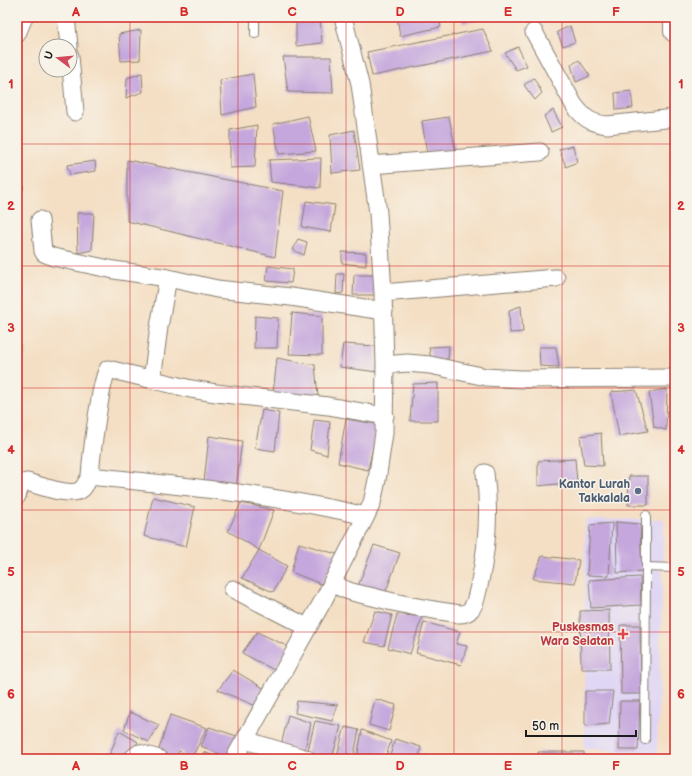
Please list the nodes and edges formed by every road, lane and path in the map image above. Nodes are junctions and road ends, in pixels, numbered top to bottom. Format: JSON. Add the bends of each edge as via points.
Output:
{"nodes":[{"id":1,"x":24,"y":17,"type":"edge"},
{"id":2,"x":66,"y":17,"type":"edge"},
{"id":3,"x":255,"y":17,"type":"edge"},
{"id":4,"x":343,"y":17,"type":"edge"},
{"id":5,"x":675,"y":17,"type":"edge"},
{"id":6,"x":675,"y":31,"type":"edge"},
{"id":7,"x":534,"y":32,"type":"dead end"},
{"id":8,"x":17,"y":34,"type":"edge"},
{"id":9,"x":255,"y":34,"type":"dead end"},
{"id":10,"x":68,"y":38,"type":"edge"},
{"id":11,"x":72,"y":78,"type":"edge"},
{"id":12,"x":75,"y":112,"type":"dead end"},
{"id":13,"x":675,"y":118,"type":"edge"},
{"id":14,"x":540,"y":152,"type":"dead end"},
{"id":15,"x":371,"y":164,"type":"junction"},
{"id":16,"x":40,"y":220,"type":"dead end"},
{"id":17,"x":168,"y":278,"type":"junction"},
{"id":18,"x":556,"y":278,"type":"dead end"},
{"id":19,"x":383,"y":293,"type":"junction"},
{"id":20,"x":384,"y":311,"type":"junction"},
{"id":21,"x":385,"y":364,"type":"junction"},
{"id":22,"x":675,"y":378,"type":"edge"},
{"id":23,"x":152,"y":380,"type":"junction"},
{"id":24,"x":385,"y":416,"type":"junction"},
{"id":25,"x":485,"y":473,"type":"dead end"},
{"id":26,"x":90,"y":476,"type":"junction"},
{"id":27,"x":17,"y":496,"type":"edge"},
{"id":28,"x":646,"y":515,"type":"dead end"},
{"id":29,"x":366,"y":516,"type":"junction"},
{"id":30,"x":646,"y":567,"type":"junction"},
{"id":31,"x":675,"y":568,"type":"edge"},
{"id":32,"x":332,"y":582,"type":"junction"},
{"id":33,"x":233,"y":589,"type":"dead end"},
{"id":34,"x":307,"y":628,"type":"junction"},
{"id":35,"x":245,"y":740,"type":"junction"},
{"id":36,"x":645,"y":740,"type":"dead end"},
{"id":37,"x":132,"y":759,"type":"edge"},
{"id":38,"x":159,"y":759,"type":"edge"},
{"id":39,"x":234,"y":759,"type":"edge"},
{"id":40,"x":307,"y":759,"type":"edge"}],
"edges":[{"from":1,"to":8,"type":"street"},
{"from":2,"to":10,"type":"street"},
{"from":3,"to":9,"type":"lane"},
{"from":4,"to":15,"type":"street","via":[[360,84]]},
{"from":5,"to":6,"type":"street"},
{"from":7,"to":13,"type":"street","via":[[574,105],[587,119],[596,124],[607,125]]},
{"from":11,"to":12,"type":"street"},
{"from":14,"to":15,"type":"street"},
{"from":15,"to":19,"type":"street","via":[[378,213]]},
{"from":16,"to":17,"type":"street","via":[[43,251],[47,255],[114,270]]},
{"from":17,"to":20,"type":"street","via":[[217,289]]},
{"from":17,"to":23,"type":"street"},
{"from":18,"to":19,"type":"street"},
{"from":19,"to":20,"type":"street"},
{"from":20,"to":21,"type":"street"},
{"from":21,"to":22,"type":"street","via":[[430,365],[486,377],[514,379]]},
{"from":21,"to":24,"type":"street"},
{"from":23,"to":24,"type":"street","via":[[216,393],[328,406]]},
{"from":23,"to":26,"type":"street","via":[[107,370],[92,446]]},
{"from":24,"to":29,"type":"street","via":[[377,480]]},
{"from":25,"to":32,"type":"street","via":[[487,520],[483,569],[472,609],[466,614],[399,604],[347,590]]},
{"from":26,"to":27,"type":"street","via":[[82,489],[75,492],[24,482]]},
{"from":26,"to":29,"type":"street","via":[[243,494]]},
{"from":28,"to":30,"type":"lane"},
{"from":29,"to":32,"type":"street"},
{"from":30,"to":31,"type":"lane"},
{"from":30,"to":36,"type":"lane"},
{"from":32,"to":34,"type":"street"},
{"from":33,"to":34,"type":"street"},
{"from":34,"to":35,"type":"street"},
{"from":35,"to":39,"type":"street"},
{"from":35,"to":40,"type":"street"},
{"from":37,"to":38,"type":"street","via":[[139,753]]}]}
